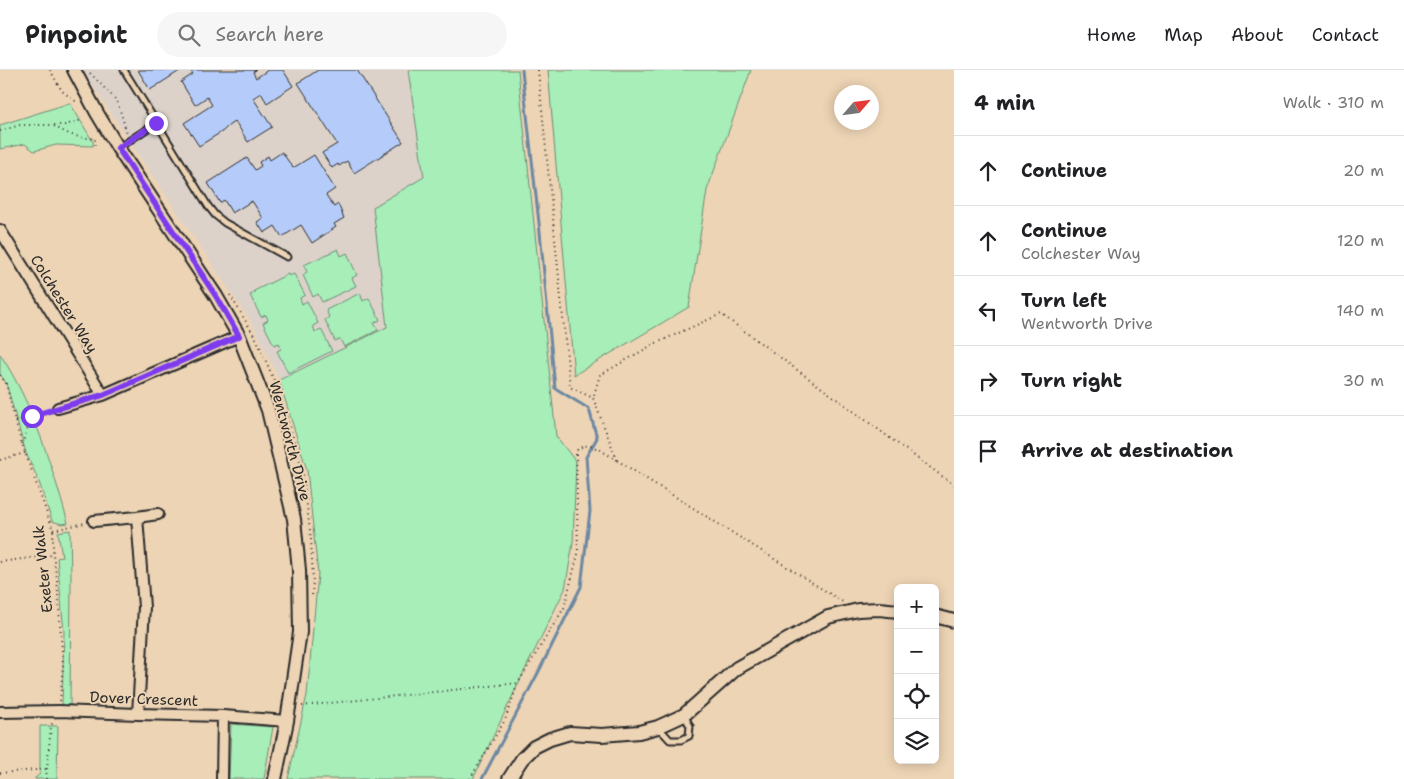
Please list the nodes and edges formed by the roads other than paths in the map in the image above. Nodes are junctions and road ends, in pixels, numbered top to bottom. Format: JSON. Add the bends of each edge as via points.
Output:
{"nodes":[{"id":1,"x":74,"y":70,"type":"edge"},
{"id":2,"x":124,"y":70,"type":"edge"},
{"id":3,"x":156,"y":123,"type":"junction"},
{"id":4,"x":118,"y":148,"type":"junction"},
{"id":5,"x":0,"y":230,"type":"edge"},
{"id":6,"x":287,"y":257,"type":"dead end"},
{"id":7,"x":239,"y":336,"type":"junction"},
{"id":8,"x":103,"y":395,"type":"junction"},
{"id":9,"x":58,"y":408,"type":"road end"},
{"id":10,"x":158,"y":514,"type":"dead end"},
{"id":11,"x":137,"y":517,"type":"junction"},
{"id":12,"x":94,"y":520,"type":"road end"},
{"id":13,"x":894,"y":611,"type":"edge"},
{"id":14,"x":939,"y":617,"type":"edge"},
{"id":15,"x":954,"y":621,"type":"edge"},
{"id":16,"x":0,"y":712,"type":"edge"},
{"id":17,"x":138,"y":714,"type":"junction"},
{"id":18,"x":684,"y":715,"type":"junction"},
{"id":19,"x":223,"y":716,"type":"junction"},
{"id":20,"x":288,"y":721,"type":"junction"},
{"id":21,"x":658,"y":727,"type":"junction"},
{"id":22,"x":222,"y":779,"type":"edge"},
{"id":23,"x":275,"y":779,"type":"edge"},
{"id":24,"x":509,"y":779,"type":"edge"}],
"edges":[{"from":1,"to":4,"type":"street","name":"Wentworth Drive"},
{"from":2,"to":3,"type":"lane"},
{"from":3,"to":4,"type":"lane"},
{"from":3,"to":6,"type":"lane","via":[[215,215]]},
{"from":4,"to":7,"type":"street","name":"Wentworth Drive"},
{"from":5,"to":8,"type":"street","name":"Colchester Way"},
{"from":7,"to":8,"type":"street"},
{"from":7,"to":20,"type":"street","name":"Wentworth Drive","via":[[268,410],[294,519],[300,632]]},
{"from":8,"to":9,"type":"street"},
{"from":10,"to":11,"type":"street"},
{"from":11,"to":12,"type":"street"},
{"from":11,"to":17,"type":"street","via":[[144,606]]},
{"from":13,"to":18,"type":"street","via":[[858,610],[828,618],[737,668]]},
{"from":14,"to":15,"type":"street"},
{"from":16,"to":17,"type":"street","name":"Dover Crescent","via":[[59,710]]},
{"from":17,"to":19,"type":"street","name":"Dover Crescent"},
{"from":18,"to":21,"type":"street"},
{"from":18,"to":21,"type":"lane","via":[[690,726],[689,736],[681,740],[670,740]]},
{"from":19,"to":20,"type":"street","name":"Dover Crescent"},
{"from":19,"to":22,"type":"street"},
{"from":20,"to":23,"type":"street","name":"Wentworth Drive"},
{"from":21,"to":24,"type":"street","via":[[602,735],[570,733],[550,739],[534,747]]}]}
